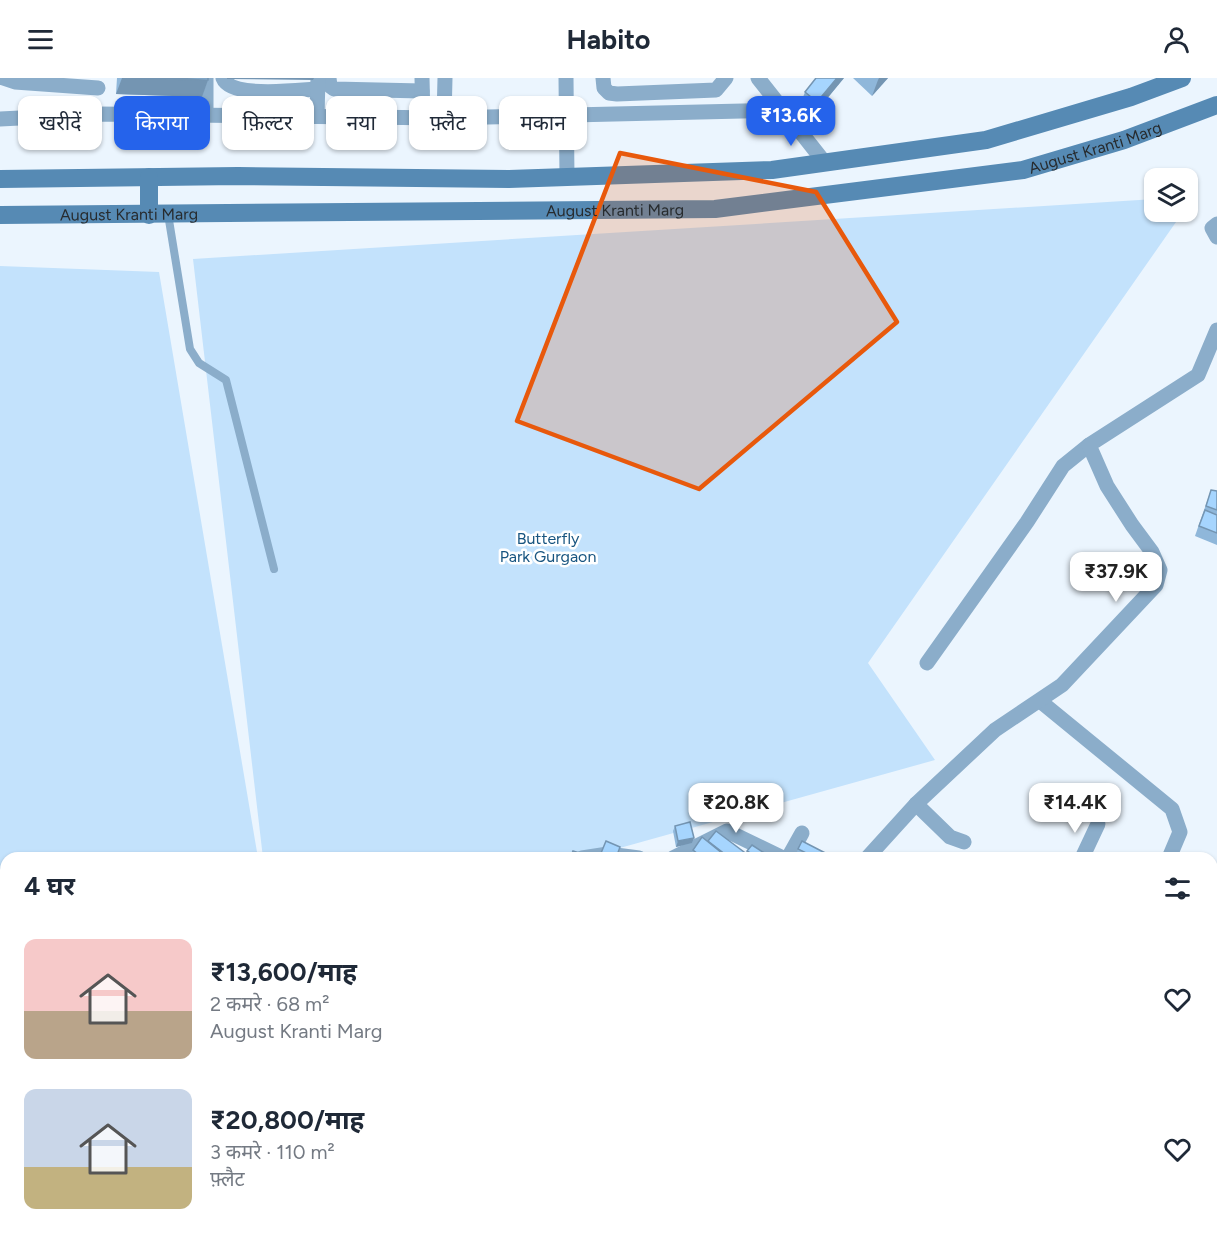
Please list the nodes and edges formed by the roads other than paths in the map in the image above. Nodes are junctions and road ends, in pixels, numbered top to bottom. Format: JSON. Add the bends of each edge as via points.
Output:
{"nodes":[{"id":1,"x":3,"y":78,"type":"edge"},
{"id":2,"x":206,"y":78,"type":"edge"},
{"id":3,"x":223,"y":78,"type":"edge"},
{"id":4,"x":329,"y":78,"type":"edge"},
{"id":5,"x":445,"y":78,"type":"edge"},
{"id":6,"x":566,"y":78,"type":"edge"},
{"id":7,"x":603,"y":78,"type":"edge"},
{"id":8,"x":726,"y":78,"type":"edge"},
{"id":9,"x":758,"y":78,"type":"edge"},
{"id":10,"x":1182,"y":78,"type":"edge"},
{"id":11,"x":98,"y":83,"type":"edge"},
{"id":12,"x":318,"y":83,"type":"edge"},
{"id":13,"x":422,"y":84,"type":"edge"},
{"id":14,"x":206,"y":96,"type":"edge"},
{"id":15,"x":445,"y":96,"type":"edge"},
{"id":16,"x":566,"y":96,"type":"edge"},
{"id":17,"x":1217,"y":105,"type":"edge"},
{"id":18,"x":784,"y":110,"type":"junction"},
{"id":19,"x":210,"y":115,"type":"edge"},
{"id":20,"x":587,"y":115,"type":"edge"},
{"id":21,"x":317,"y":116,"type":"junction"},
{"id":22,"x":18,"y":118,"type":"edge"},
{"id":23,"x":409,"y":118,"type":"edge"},
{"id":24,"x":0,"y":119,"type":"edge"},
{"id":25,"x":566,"y":150,"type":"edge"},
{"id":26,"x":825,"y":163,"type":"junction"},
{"id":27,"x":149,"y":177,"type":"junction"},
{"id":28,"x":567,"y":177,"type":"junction"},
{"id":29,"x":0,"y":179,"type":"edge"},
{"id":30,"x":168,"y":214,"type":"junction"},
{"id":31,"x":0,"y":215,"type":"edge"},
{"id":32,"x":149,"y":215,"type":"junction"},
{"id":33,"x":1217,"y":224,"type":"edge"},
{"id":34,"x":1217,"y":237,"type":"edge"},
{"id":35,"x":1217,"y":330,"type":"edge"},
{"id":36,"x":1089,"y":445,"type":"junction"},
{"id":37,"x":274,"y":569,"type":"dead end"},
{"id":38,"x":927,"y":663,"type":"dead end"},
{"id":39,"x":1040,"y":701,"type":"junction"},
{"id":40,"x":916,"y":804,"type":"junction"},
{"id":41,"x":1098,"y":824,"type":"dead end"},
{"id":42,"x":802,"y":833,"type":"dead end"},
{"id":43,"x":712,"y":837,"type":"junction"},
{"id":44,"x":964,"y":842,"type":"dead end"},
{"id":45,"x":695,"y":848,"type":"junction"},
{"id":46,"x":727,"y":848,"type":"edge"},
{"id":47,"x":686,"y":852,"type":"edge"},
{"id":48,"x":700,"y":852,"type":"edge"},
{"id":49,"x":771,"y":852,"type":"edge"},
{"id":50,"x":791,"y":852,"type":"edge"},
{"id":51,"x":872,"y":852,"type":"edge"},
{"id":52,"x":1085,"y":852,"type":"edge"},
{"id":53,"x":1172,"y":852,"type":"edge"}],
"edges":[{"from":1,"to":11,"type":"street","via":[[15,82]]},
{"from":2,"to":14,"type":"street"},
{"from":3,"to":12,"type":"street","via":[[235,89],[252,92]]},
{"from":4,"to":13,"type":"street","via":[[334,89]]},
{"from":5,"to":15,"type":"street"},
{"from":6,"to":16,"type":"street"},
{"from":7,"to":8,"type":"street","via":[[603,87],[617,94],[716,90]]},
{"from":9,"to":18,"type":"street"},
{"from":10,"to":26,"type":"main road","name":"August Kranti Marg","via":[[986,140]]},
{"from":12,"to":21,"type":"street"},
{"from":17,"to":30,"type":"main road","name":"August Kranti Marg","via":[[1124,140],[1023,170],[715,209]]},
{"from":18,"to":20,"type":"street"},
{"from":18,"to":26,"type":"street"},
{"from":19,"to":21,"type":"street"},
{"from":21,"to":23,"type":"street"},
{"from":22,"to":24,"type":"street"},
{"from":25,"to":28,"type":"street"},
{"from":26,"to":28,"type":"main road","name":"August Kranti Marg","via":[[772,170]]},
{"from":27,"to":28,"type":"main road","name":"August Kranti Marg"},
{"from":27,"to":29,"type":"main road","name":"August Kranti Marg"},
{"from":27,"to":32,"type":"main road"},
{"from":30,"to":32,"type":"main road","name":"August Kranti Marg"},
{"from":30,"to":37,"type":"lane","via":[[190,349],[199,363],[226,380]]},
{"from":31,"to":32,"type":"main road","name":"August Kranti Marg"},
{"from":33,"to":34,"type":"street","via":[[1212,228]]},
{"from":35,"to":36,"type":"street","via":[[1198,375]]},
{"from":36,"to":38,"type":"street","via":[[1063,466]]},
{"from":36,"to":39,"type":"street","via":[[1107,486],[1160,570],[1156,585],[1062,685]]},
{"from":39,"to":40,"type":"street","via":[[995,730]]},
{"from":39,"to":53,"type":"street","via":[[1172,809],[1180,832]]},
{"from":40,"to":44,"type":"street","via":[[950,837]]},
{"from":40,"to":51,"type":"street"},
{"from":41,"to":52,"type":"street"},
{"from":42,"to":50,"type":"street"},
{"from":43,"to":45,"type":"street"},
{"from":43,"to":46,"type":"street"},
{"from":43,"to":49,"type":"street","via":[[733,832]]},
{"from":45,"to":47,"type":"street"},
{"from":45,"to":48,"type":"street"}]}
